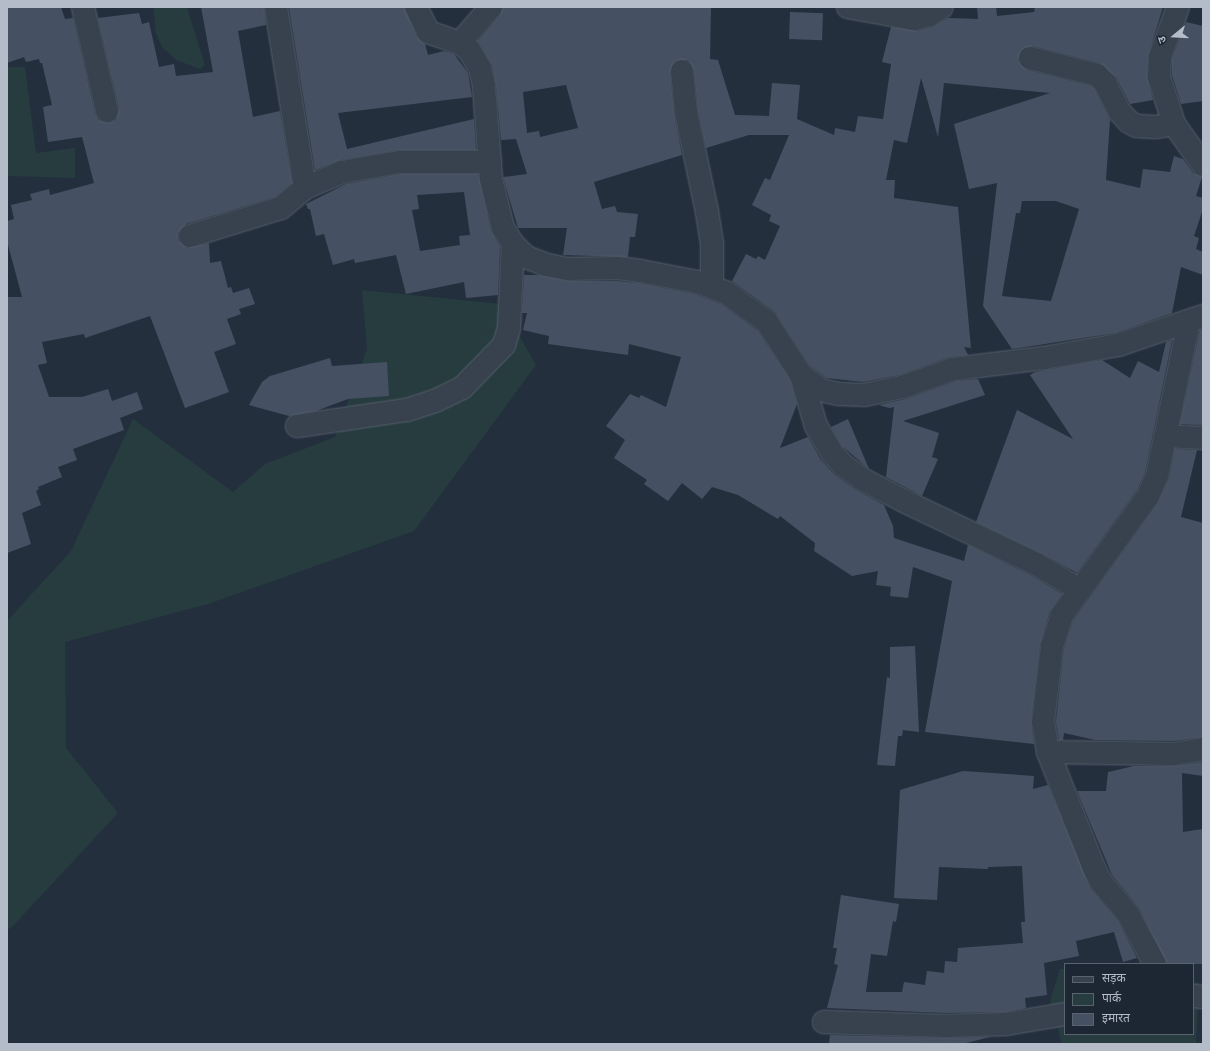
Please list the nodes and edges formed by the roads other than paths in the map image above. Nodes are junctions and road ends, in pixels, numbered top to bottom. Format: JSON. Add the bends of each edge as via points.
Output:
{"nodes":[{"id":1,"x":83,"y":7,"type":"edge"},
{"id":2,"x":276,"y":7,"type":"edge"},
{"id":3,"x":416,"y":7,"type":"edge"},
{"id":4,"x":491,"y":7,"type":"edge"},
{"id":5,"x":848,"y":7,"type":"edge"},
{"id":6,"x":942,"y":7,"type":"edge"},
{"id":7,"x":1178,"y":7,"type":"edge"},
{"id":8,"x":460,"y":44,"type":"junction"},
{"id":9,"x":1030,"y":58,"type":"dead end"},
{"id":10,"x":682,"y":71,"type":"dead end"},
{"id":11,"x":107,"y":110,"type":"dead end"},
{"id":12,"x":1174,"y":124,"type":"junction"},
{"id":13,"x":490,"y":162,"type":"junction"},
{"id":14,"x":1203,"y":165,"type":"edge"},
{"id":15,"x":305,"y":188,"type":"junction"},
{"id":16,"x":190,"y":236,"type":"dead end"},
{"id":17,"x":513,"y":244,"type":"junction"},
{"id":18,"x":712,"y":286,"type":"junction"},
{"id":19,"x":1196,"y":318,"type":"edge"},
{"id":20,"x":801,"y":375,"type":"junction"},
{"id":21,"x":297,"y":426,"type":"dead end"},
{"id":22,"x":1166,"y":436,"type":"junction"},
{"id":23,"x":1203,"y":438,"type":"edge"},
{"id":24,"x":1080,"y":590,"type":"junction"},
{"id":25,"x":1203,"y":750,"type":"edge"},
{"id":26,"x":1048,"y":752,"type":"junction"},
{"id":27,"x":1154,"y":963,"type":"edge"},
{"id":28,"x":1064,"y":1014,"type":"edge"},
{"id":29,"x":824,"y":1022,"type":"dead end"}],
"edges":[{"from":1,"to":11,"type":"street"},
{"from":2,"to":15,"type":"street"},
{"from":3,"to":8,"type":"street","via":[[428,32]]},
{"from":4,"to":8,"type":"street"},
{"from":5,"to":6,"type":"street","via":[[914,19],[930,15]]},
{"from":7,"to":12,"type":"street","via":[[1160,57],[1159,77]]},
{"from":8,"to":13,"type":"street","via":[[469,50],[480,68],[484,86]]},
{"from":9,"to":12,"type":"street","via":[[1097,75],[1106,83],[1120,112],[1133,124],[1156,127]]},
{"from":10,"to":18,"type":"street","via":[[686,112],[712,245]]},
{"from":12,"to":14,"type":"street"},
{"from":13,"to":15,"type":"street","via":[[400,162],[342,172]]},
{"from":13,"to":17,"type":"street","via":[[497,207],[503,228]]},
{"from":15,"to":16,"type":"street","via":[[281,208]]},
{"from":17,"to":18,"type":"street","via":[[526,257],[547,265],[568,269],[617,268]]},
{"from":17,"to":21,"type":"street","via":[[509,328],[504,345],[462,388],[435,401],[406,410]]},
{"from":18,"to":20,"type":"street","via":[[736,299],[767,322]]},
{"from":19,"to":20,"type":"street","via":[[1118,345],[1044,358],[954,369],[864,395],[821,390]]},
{"from":19,"to":22,"type":"street"},
{"from":20,"to":24,"type":"street","via":[[816,426],[832,453],[843,465],[862,479],[1038,565]]},
{"from":22,"to":23,"type":"street"},
{"from":22,"to":24,"type":"street","via":[[1157,476],[1148,496]]},
{"from":24,"to":26,"type":"street","via":[[1062,615],[1052,646],[1043,722]]},
{"from":25,"to":26,"type":"street","via":[[1175,754]]},
{"from":26,"to":27,"type":"street","via":[[1101,882],[1128,914]]},
{"from":28,"to":29,"type":"street","via":[[1006,1024],[961,1026]]}]}
